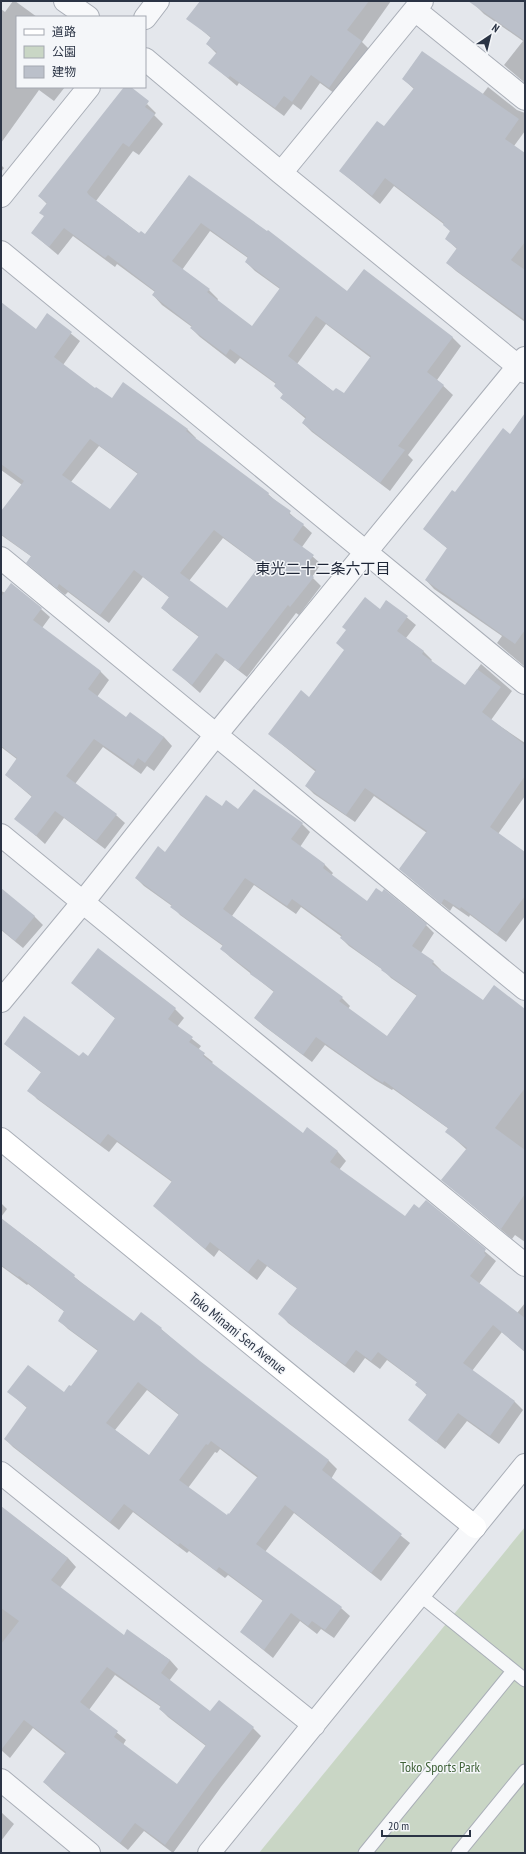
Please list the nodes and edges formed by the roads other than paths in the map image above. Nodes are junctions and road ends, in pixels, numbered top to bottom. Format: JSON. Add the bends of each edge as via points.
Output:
{"nodes":[{"id":1,"x":65,"y":1,"type":"edge"},
{"id":2,"x":158,"y":1,"type":"edge"},
{"id":3,"x":418,"y":5,"type":"edge"},
{"id":4,"x":87,"y":16,"type":"edge"},
{"id":5,"x":146,"y":17,"type":"edge"},
{"id":6,"x":146,"y":60,"type":"edge"},
{"id":7,"x":88,"y":88,"type":"edge"},
{"id":8,"x":525,"y":99,"type":"edge"},
{"id":9,"x":281,"y":173,"type":"junction"},
{"id":10,"x":1,"y":196,"type":"edge"},
{"id":11,"x":1,"y":252,"type":"edge"},
{"id":12,"x":523,"y":366,"type":"edge"},
{"id":13,"x":367,"y":552,"type":"junction"},
{"id":14,"x":1,"y":558,"type":"edge"},
{"id":15,"x":525,"y":683,"type":"edge"},
{"id":16,"x":215,"y":736,"type":"junction"},
{"id":17,"x":1,"y":835,"type":"edge"},
{"id":18,"x":84,"y":902,"type":"junction"},
{"id":19,"x":525,"y":990,"type":"edge"},
{"id":20,"x":1,"y":1001,"type":"edge"},
{"id":21,"x":1,"y":1139,"type":"edge"},
{"id":22,"x":525,"y":1265,"type":"edge"},
{"id":23,"x":525,"y":1465,"type":"edge"},
{"id":24,"x":1,"y":1473,"type":"edge"},
{"id":25,"x":475,"y":1527,"type":"junction"},
{"id":26,"x":420,"y":1595,"type":"junction"},
{"id":27,"x":513,"y":1671,"type":"junction"},
{"id":28,"x":525,"y":1680,"type":"edge"},
{"id":29,"x":314,"y":1725,"type":"junction"},
{"id":30,"x":525,"y":1771,"type":"edge"},
{"id":31,"x":1,"y":1780,"type":"edge"},
{"id":32,"x":89,"y":1853,"type":"edge"},
{"id":33,"x":210,"y":1853,"type":"edge"},
{"id":34,"x":366,"y":1853,"type":"edge"},
{"id":35,"x":458,"y":1853,"type":"edge"}],
"edges":[{"from":1,"to":4,"type":"street"},
{"from":2,"to":5,"type":"street"},
{"from":3,"to":8,"type":"street"},
{"from":3,"to":9,"type":"street"},
{"from":6,"to":9,"type":"street"},
{"from":7,"to":10,"type":"street"},
{"from":9,"to":12,"type":"street"},
{"from":11,"to":13,"type":"street"},
{"from":12,"to":13,"type":"street"},
{"from":13,"to":15,"type":"street"},
{"from":13,"to":16,"type":"street"},
{"from":14,"to":16,"type":"street"},
{"from":16,"to":18,"type":"street"},
{"from":16,"to":19,"type":"street"},
{"from":17,"to":18,"type":"street"},
{"from":18,"to":20,"type":"street"},
{"from":18,"to":22,"type":"street"},
{"from":21,"to":25,"type":"street","name":"Toko Minami Sen Avenue"},
{"from":23,"to":25,"type":"street"},
{"from":24,"to":29,"type":"street"},
{"from":25,"to":26,"type":"street"},
{"from":26,"to":27,"type":"lane"},
{"from":26,"to":29,"type":"street"},
{"from":27,"to":28,"type":"lane"},
{"from":27,"to":34,"type":"lane"},
{"from":29,"to":33,"type":"street"},
{"from":30,"to":35,"type":"lane"},
{"from":31,"to":32,"type":"street"}]}
